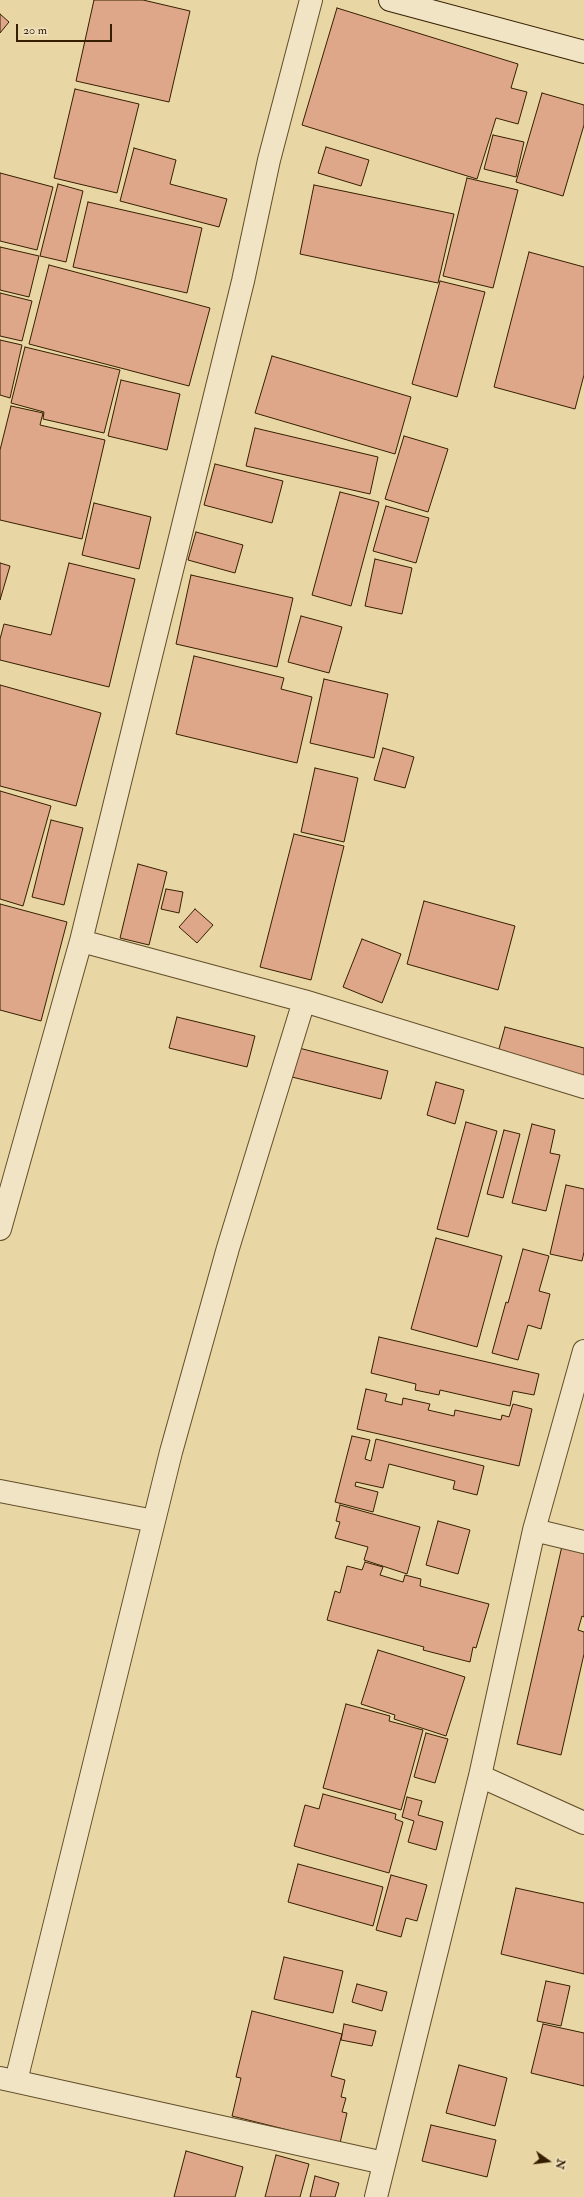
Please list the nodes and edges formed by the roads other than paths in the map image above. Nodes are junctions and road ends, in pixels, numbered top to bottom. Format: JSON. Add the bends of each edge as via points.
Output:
{"nodes":[{"id":1,"x":311,"y":0,"type":"edge"},
{"id":2,"x":390,"y":0,"type":"edge"},
{"id":3,"x":584,"y":52,"type":"edge"},
{"id":4,"x":81,"y":941,"type":"junction"},
{"id":5,"x":304,"y":1001,"type":"junction"},
{"id":6,"x":584,"y":1087,"type":"edge"},
{"id":7,"x":0,"y":1229,"type":"edge"},
{"id":8,"x":584,"y":1351,"type":"edge"},
{"id":9,"x":0,"y":1491,"type":"edge"},
{"id":10,"x":154,"y":1521,"type":"junction"},
{"id":11,"x":534,"y":1530,"type":"junction"},
{"id":12,"x":584,"y":1542,"type":"edge"},
{"id":13,"x":480,"y":1776,"type":"junction"},
{"id":14,"x":584,"y":1823,"type":"edge"},
{"id":15,"x":8,"y":2080,"type":"edge"},
{"id":16,"x":384,"y":2163,"type":"junction"},
{"id":17,"x":376,"y":2197,"type":"edge"}],
"edges":[{"from":1,"to":4,"type":"street","via":[[269,160],[242,289]]},
{"from":2,"to":3,"type":"street"},
{"from":4,"to":5,"type":"street"},
{"from":4,"to":7,"type":"street"},
{"from":5,"to":6,"type":"street"},
{"from":5,"to":10,"type":"street","via":[[228,1248],[170,1452]]},
{"from":8,"to":11,"type":"street"},
{"from":9,"to":10,"type":"street"},
{"from":10,"to":15,"type":"street"},
{"from":11,"to":12,"type":"street"},
{"from":11,"to":13,"type":"street"},
{"from":13,"to":14,"type":"street"},
{"from":13,"to":16,"type":"street"},
{"from":15,"to":16,"type":"street"},
{"from":16,"to":17,"type":"street"}]}
